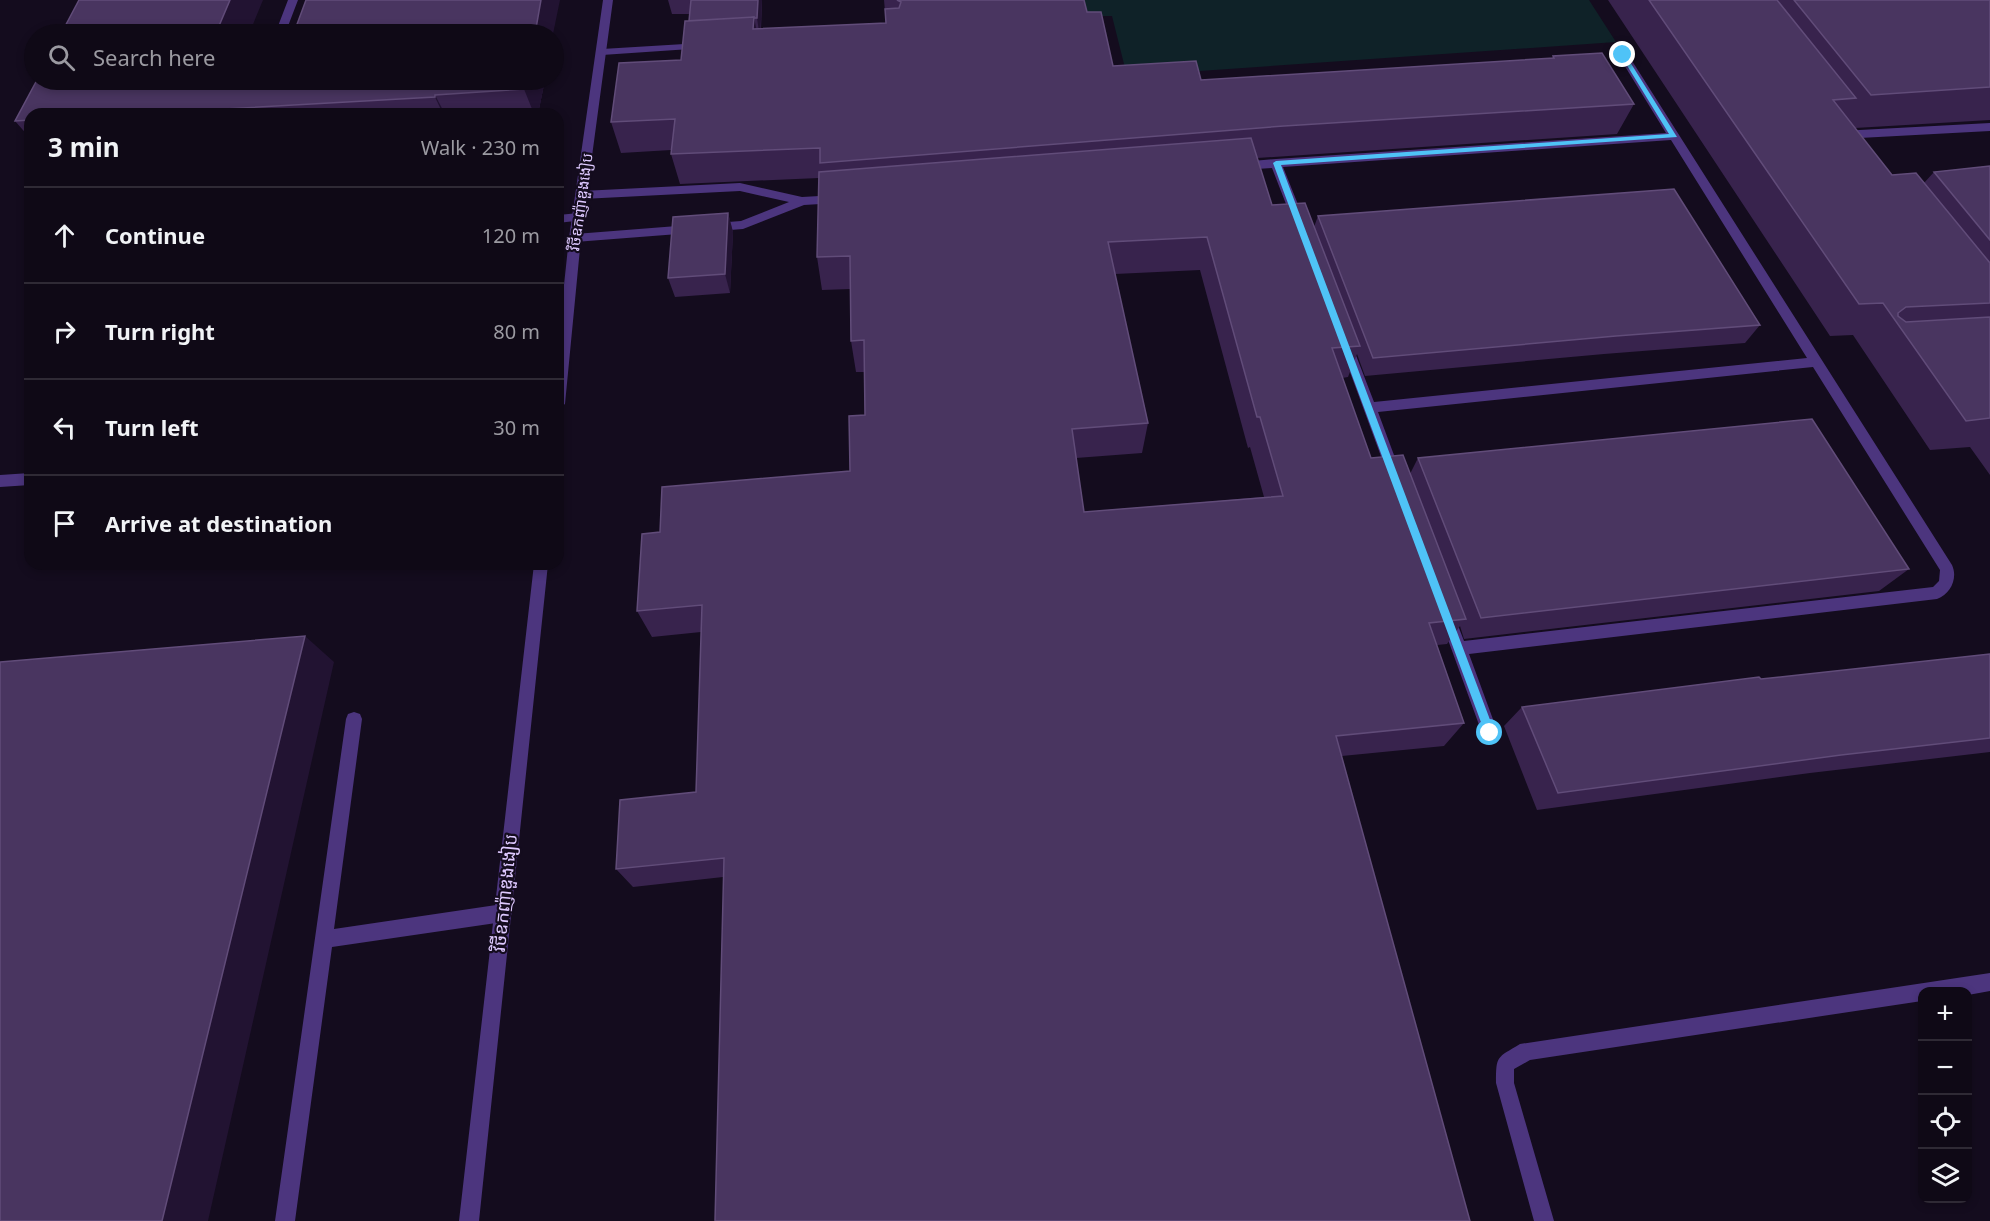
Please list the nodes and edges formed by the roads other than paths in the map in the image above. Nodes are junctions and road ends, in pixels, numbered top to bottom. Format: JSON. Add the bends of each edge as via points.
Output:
{"nodes":[{"id":1,"x":293,"y":0,"type":"edge"},
{"id":2,"x":608,"y":0,"type":"edge"},
{"id":3,"x":284,"y":24,"type":"edge"},
{"id":4,"x":718,"y":45,"type":"edge"},
{"id":5,"x":602,"y":52,"type":"junction"},
{"id":6,"x":1623,"y":55,"type":"dead end"},
{"id":7,"x":1990,"y":127,"type":"edge"},
{"id":8,"x":1841,"y":135,"type":"edge"},
{"id":9,"x":1674,"y":136,"type":"junction"},
{"id":10,"x":1276,"y":163,"type":"junction"},
{"id":11,"x":1229,"y":167,"type":"edge"},
{"id":12,"x":582,"y":195,"type":"junction"},
{"id":13,"x":849,"y":198,"type":"edge"},
{"id":14,"x":802,"y":201,"type":"junction"},
{"id":15,"x":579,"y":217,"type":"junction"},
{"id":16,"x":564,"y":218,"type":"edge"},
{"id":17,"x":575,"y":238,"type":"junction"},
{"id":18,"x":1306,"y":241,"type":"edge"},
{"id":19,"x":1340,"y":330,"type":"edge"},
{"id":20,"x":564,"y":345,"type":"edge"},
{"id":21,"x":1816,"y":362,"type":"junction"},
{"id":22,"x":1369,"y":408,"type":"junction"},
{"id":23,"x":24,"y":479,"type":"edge"},
{"id":24,"x":0,"y":481,"type":"edge"},
{"id":25,"x":1398,"y":484,"type":"edge"},
{"id":26,"x":540,"y":570,"type":"edge"},
{"id":27,"x":1443,"y":604,"type":"edge"},
{"id":28,"x":1459,"y":648,"type":"junction"},
{"id":29,"x":354,"y":719,"type":"dead end"},
{"id":30,"x":1490,"y":733,"type":"dead end"},
{"id":31,"x":503,"y":913,"type":"junction"},
{"id":32,"x":323,"y":939,"type":"junction"},
{"id":33,"x":1990,"y":982,"type":"edge"},
{"id":34,"x":1957,"y":987,"type":"edge"},
{"id":35,"x":1918,"y":993,"type":"edge"},
{"id":36,"x":285,"y":1221,"type":"edge"},
{"id":37,"x":469,"y":1221,"type":"edge"},
{"id":38,"x":1544,"y":1221,"type":"edge"}],
"edges":[{"from":1,"to":3,"type":"street"},
{"from":2,"to":5,"type":"street","name":"វិថីឧកញ៉ាឌួងងៀប"},
{"from":4,"to":5,"type":"street"},
{"from":5,"to":12,"type":"street","name":"វិថីឧកញ៉ាឌួងងៀប"},
{"from":6,"to":9,"type":"street"},
{"from":7,"to":8,"type":"street"},
{"from":9,"to":10,"type":"street"},
{"from":9,"to":21,"type":"street"},
{"from":10,"to":11,"type":"street"},
{"from":10,"to":18,"type":"street"},
{"from":12,"to":14,"type":"street","via":[[740,187]]},
{"from":12,"to":15,"type":"street","name":"វិថីឧកញ៉ាឌួងងៀប"},
{"from":13,"to":14,"type":"street"},
{"from":14,"to":17,"type":"street","via":[[743,225]]},
{"from":15,"to":16,"type":"street"},
{"from":15,"to":17,"type":"street","name":"វិថីឧកញ៉ាឌួងងៀប"},
{"from":17,"to":20,"type":"street","name":"វិថីឧកញ៉ាឌួងងៀប"},
{"from":19,"to":22,"type":"street"},
{"from":21,"to":22,"type":"street"},
{"from":21,"to":28,"type":"street","via":[[1947,569],[1946,584],[1937,593]]},
{"from":22,"to":25,"type":"street"},
{"from":23,"to":24,"type":"street"},
{"from":26,"to":31,"type":"street","name":"វិថីឧកញ៉ាឌួងងៀប"},
{"from":27,"to":28,"type":"street"},
{"from":28,"to":30,"type":"street"},
{"from":29,"to":32,"type":"street"},
{"from":31,"to":32,"type":"street"},
{"from":31,"to":37,"type":"street","name":"វិថីឧកញ៉ាឌួងងៀប"},
{"from":32,"to":36,"type":"street"},
{"from":33,"to":34,"type":"street"},
{"from":35,"to":38,"type":"street","via":[[1527,1051],[1505,1064],[1505,1083]]}]}
